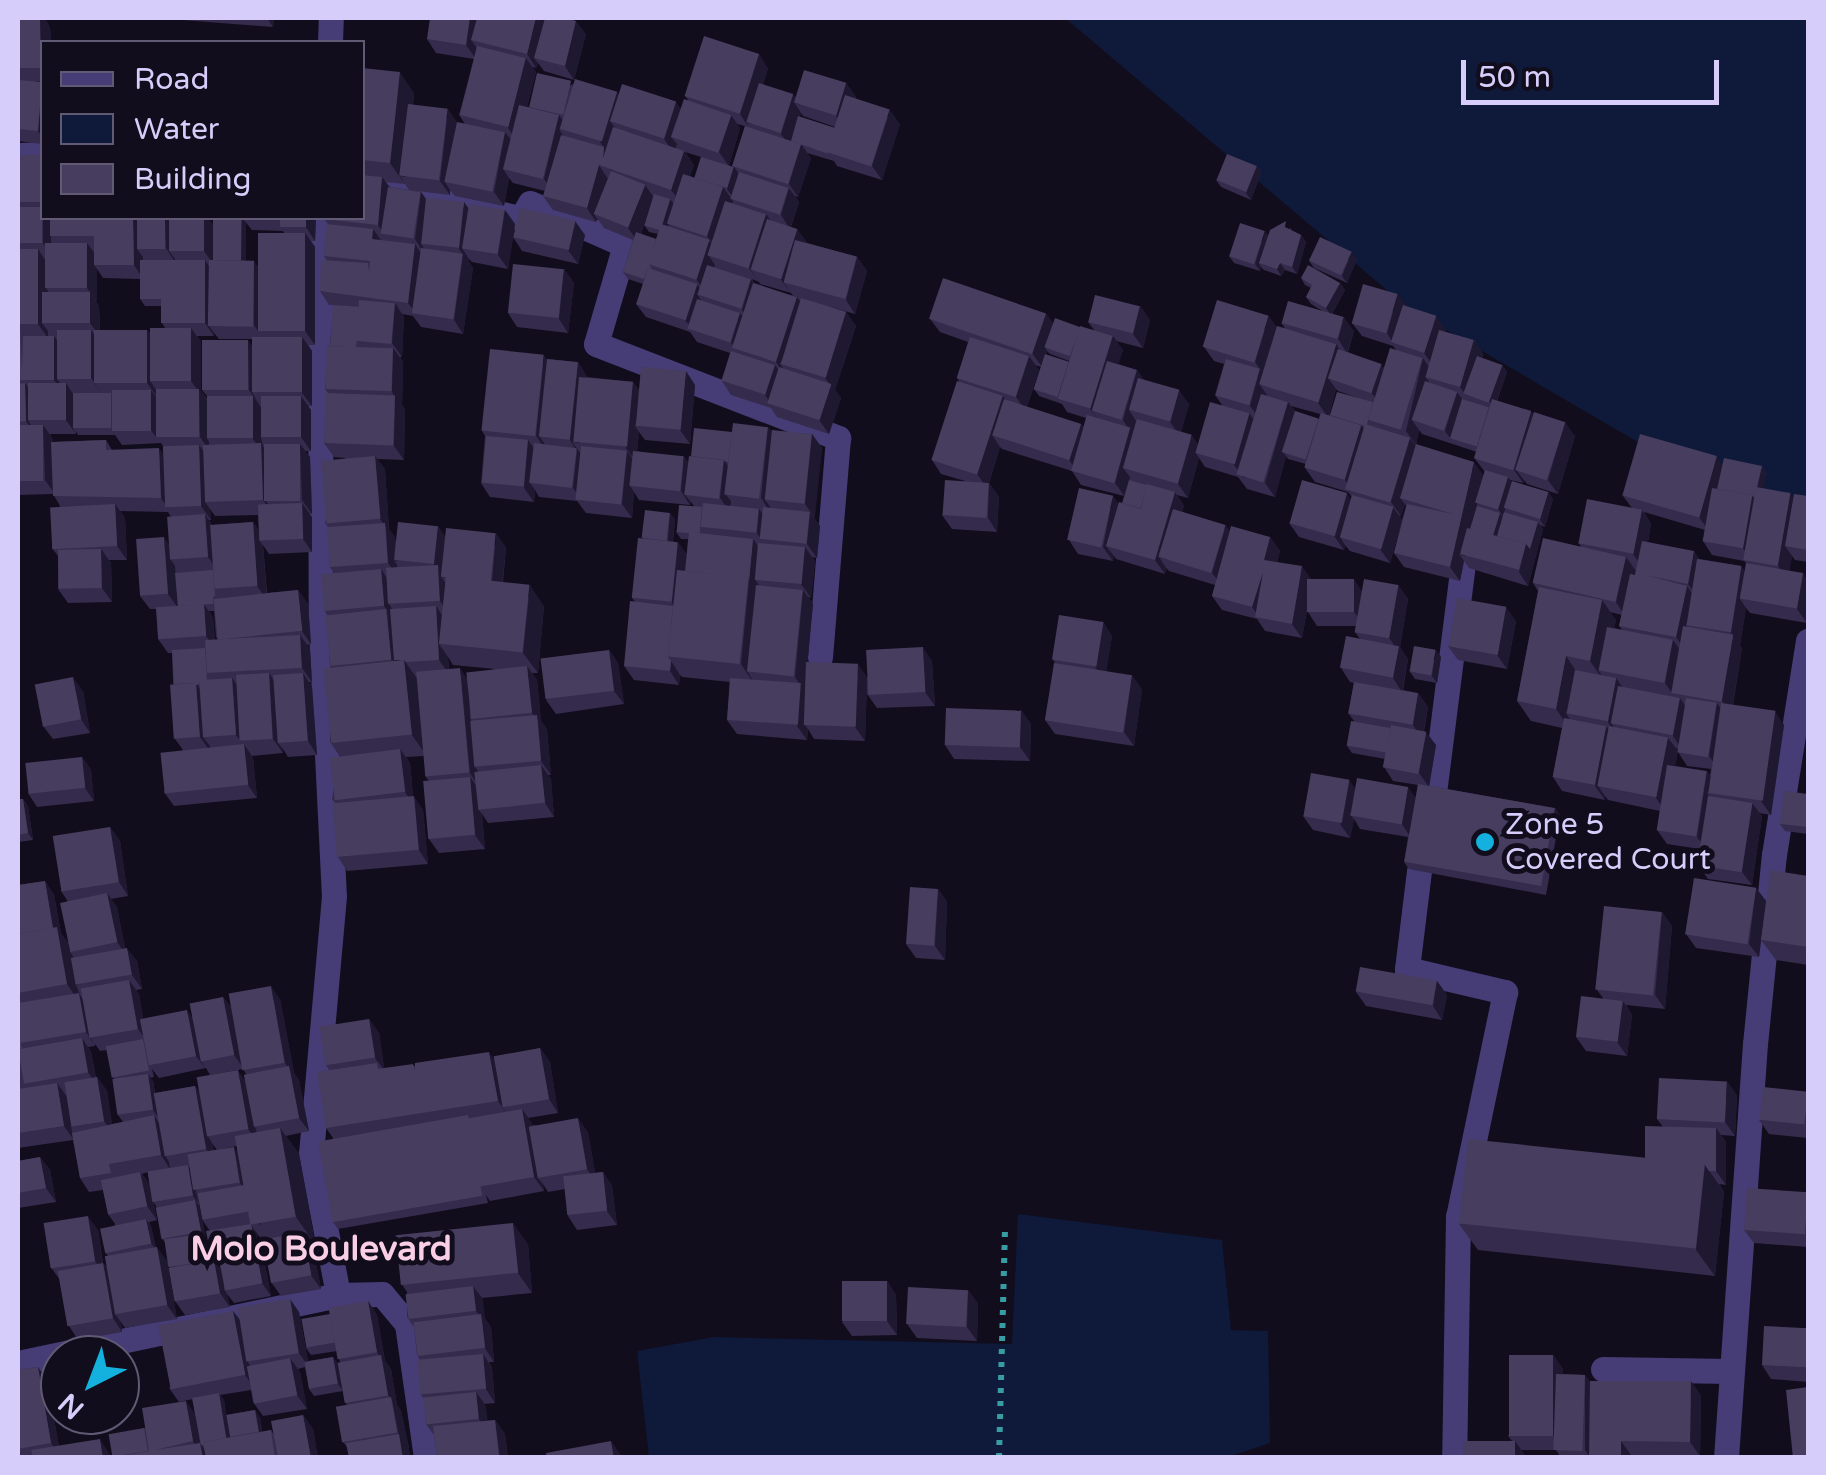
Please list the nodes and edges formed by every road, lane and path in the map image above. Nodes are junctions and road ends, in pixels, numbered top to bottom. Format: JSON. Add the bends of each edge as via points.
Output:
{"nodes":[{"id":1,"x":365,"y":185,"type":"edge"},
{"id":2,"x":320,"y":220,"type":"edge"},
{"id":3,"x":1464,"y":555,"type":"edge"},
{"id":4,"x":1808,"y":641,"type":"edge"},
{"id":5,"x":820,"y":658,"type":"edge"},
{"id":6,"x":1434,"y":793,"type":"edge"},
{"id":7,"x":1419,"y":871,"type":"edge"},
{"id":8,"x":1005,"y":1231,"type":"dead end"},
{"id":9,"x":338,"y":1294,"type":"junction"},
{"id":10,"x":18,"y":1363,"type":"edge"},
{"id":11,"x":1603,"y":1369,"type":"dead end"},
{"id":12,"x":1732,"y":1371,"type":"junction"},
{"id":13,"x":426,"y":1458,"type":"edge"},
{"id":14,"x":999,"y":1458,"type":"edge"},
{"id":15,"x":1454,"y":1458,"type":"edge"},
{"id":16,"x":1726,"y":1458,"type":"edge"}],
"edges":[{"from":1,"to":5,"type":"street","via":[[522,218],[530,203],[625,245],[596,344],[838,438]]},
{"from":2,"to":9,"type":"street","via":[[320,632],[334,896],[312,1153]]},
{"from":3,"to":6,"type":"street"},
{"from":4,"to":12,"type":"street","via":[[1772,874]]},
{"from":7,"to":15,"type":"street","via":[[1407,968],[1505,992],[1458,1216]]},
{"from":8,"to":14,"type":"path"},
{"from":9,"to":10,"type":"street"},
{"from":9,"to":13,"type":"street","via":[[382,1294],[407,1324]]},
{"from":11,"to":12,"type":"street"},
{"from":12,"to":16,"type":"street"}]}
